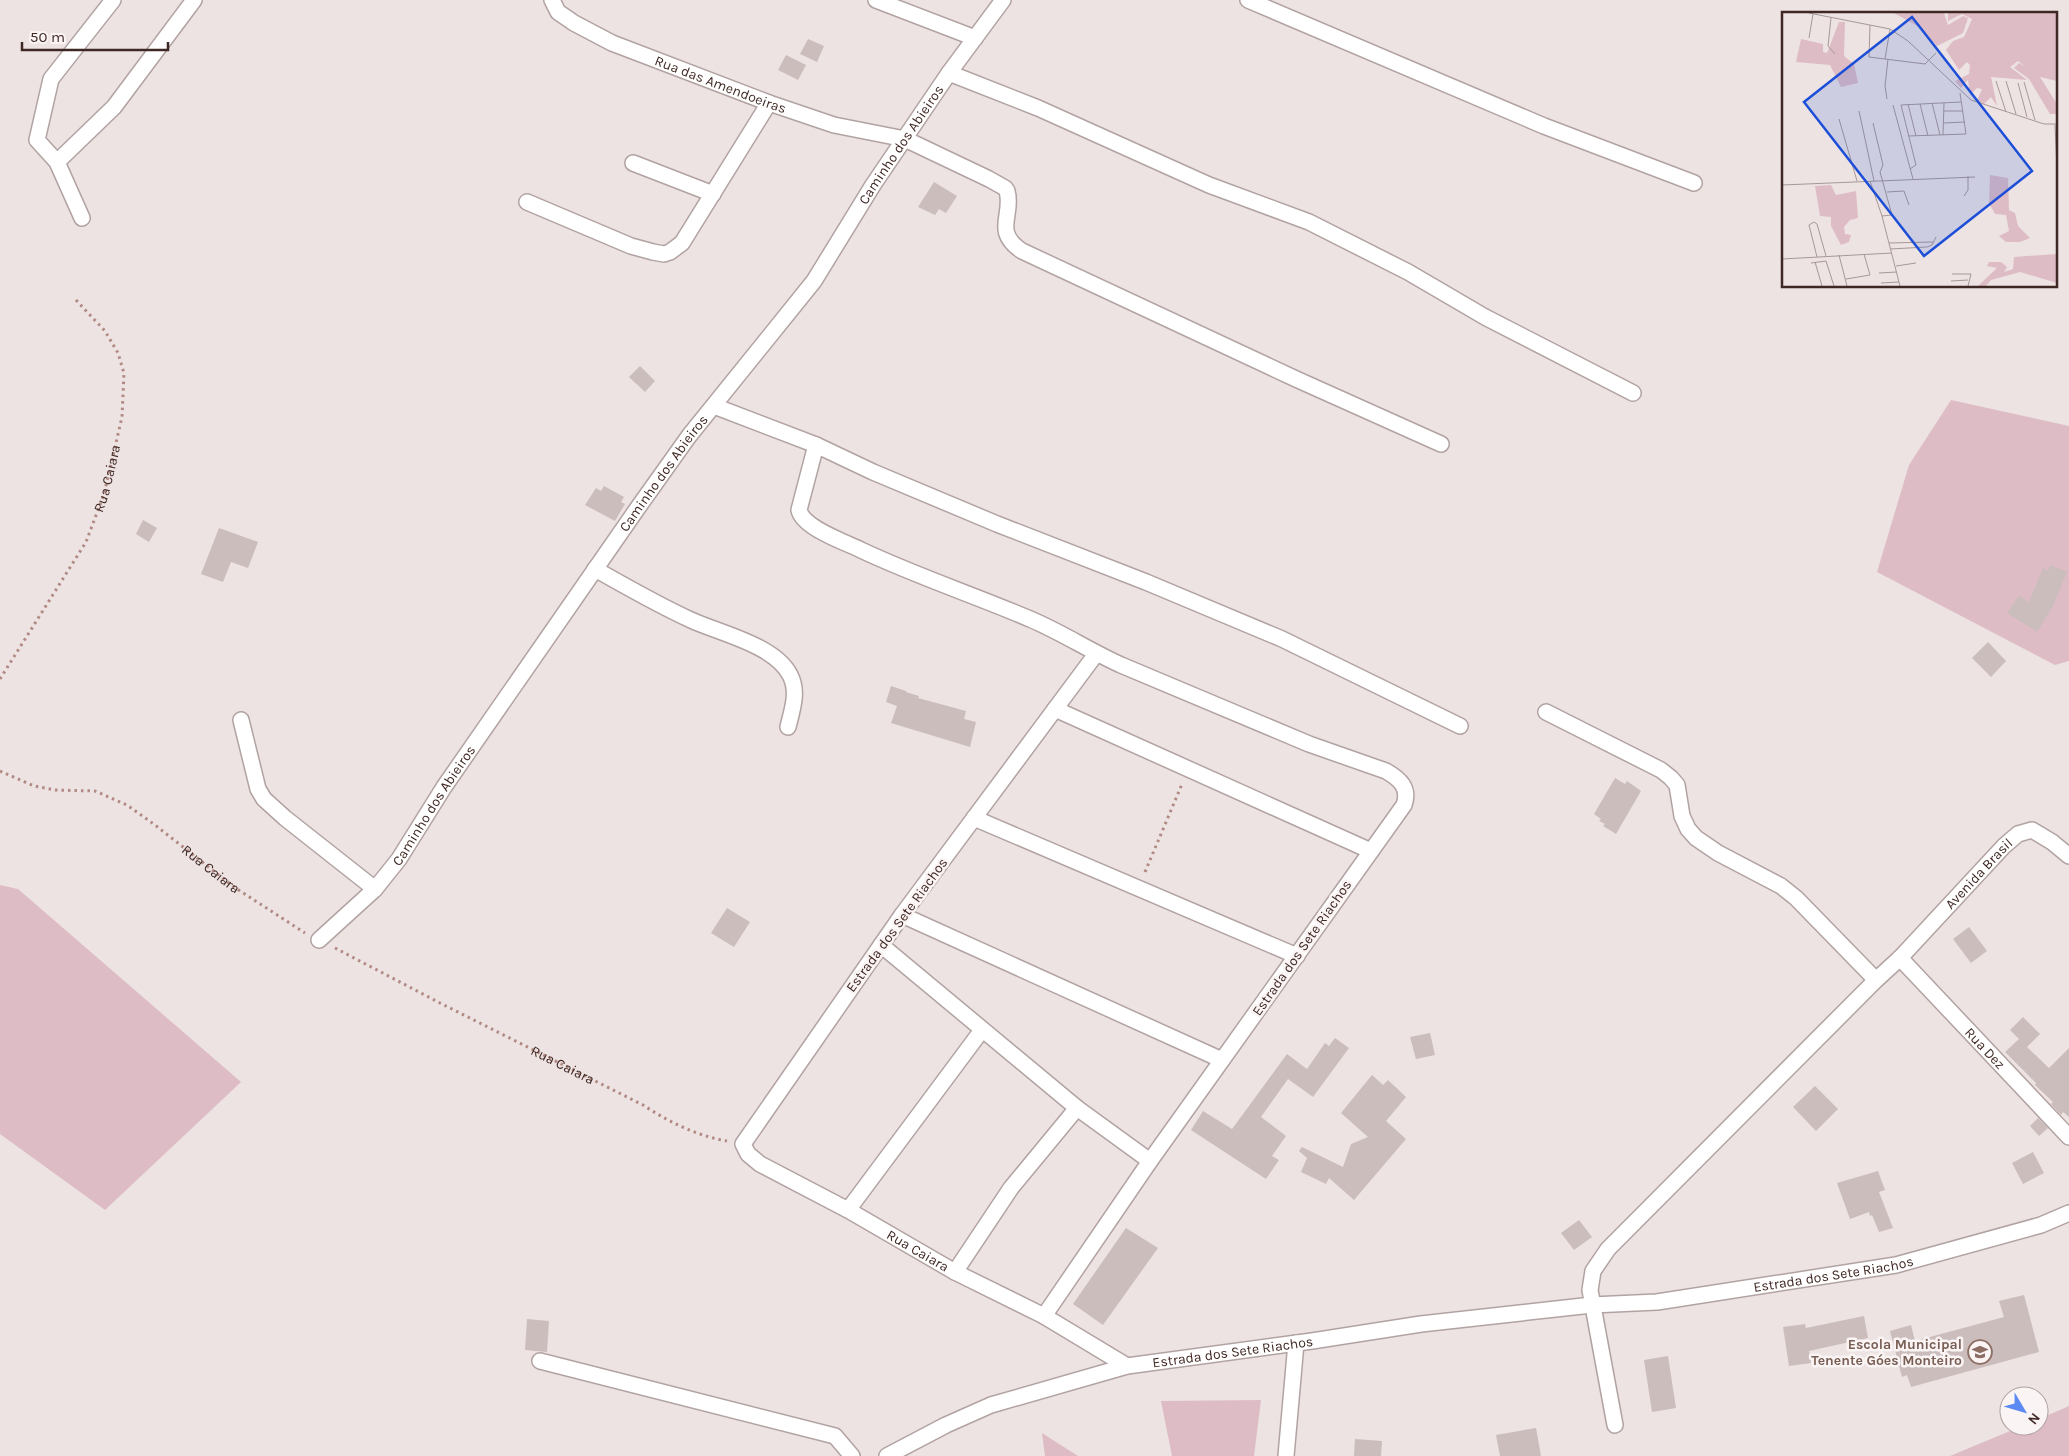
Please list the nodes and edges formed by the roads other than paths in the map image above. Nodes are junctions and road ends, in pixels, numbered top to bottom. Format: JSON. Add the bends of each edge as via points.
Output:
{"nodes":[{"id":1,"x":113,"y":0,"type":"edge"},
{"id":2,"x":194,"y":0,"type":"edge"},
{"id":3,"x":552,"y":0,"type":"edge"},
{"id":4,"x":876,"y":0,"type":"edge"},
{"id":5,"x":1003,"y":0,"type":"edge"},
{"id":6,"x":1248,"y":0,"type":"edge"},
{"id":7,"x":974,"y":38,"type":"junction"},
{"id":8,"x":950,"y":73,"type":"junction"},
{"id":9,"x":769,"y":103,"type":"junction"},
{"id":10,"x":905,"y":139,"type":"junction"},
{"id":11,"x":57,"y":162,"type":"junction"},
{"id":12,"x":633,"y":163,"type":"dead end"},
{"id":13,"x":1694,"y":183,"type":"dead end"},
{"id":14,"x":713,"y":194,"type":"junction"},
{"id":15,"x":527,"y":202,"type":"dead end"},
{"id":16,"x":82,"y":218,"type":"dead end"},
{"id":17,"x":1633,"y":393,"type":"dead end"},
{"id":18,"x":714,"y":406,"type":"junction"},
{"id":19,"x":1441,"y":444,"type":"dead end"},
{"id":20,"x":816,"y":445,"type":"junction"},
{"id":21,"x":595,"y":569,"type":"junction"},
{"id":22,"x":1096,"y":654,"type":"junction"},
{"id":23,"x":1055,"y":709,"type":"junction"},
{"id":24,"x":1546,"y":712,"type":"dead end"},
{"id":25,"x":241,"y":720,"type":"dead end"},
{"id":26,"x":1460,"y":726,"type":"dead end"},
{"id":27,"x":788,"y":727,"type":"dead end"},
{"id":28,"x":974,"y":818,"type":"junction"},
{"id":29,"x":1371,"y":851,"type":"junction"},
{"id":30,"x":2069,"y":856,"type":"edge"},
{"id":31,"x":375,"y":889,"type":"junction"},
{"id":32,"x":902,"y":915,"type":"junction"},
{"id":33,"x":319,"y":940,"type":"road end"},
{"id":34,"x":882,"y":945,"type":"junction"},
{"id":35,"x":1297,"y":956,"type":"junction"},
{"id":36,"x":1900,"y":958,"type":"junction"},
{"id":37,"x":1876,"y":980,"type":"junction"},
{"id":38,"x":982,"y":1030,"type":"junction"},
{"id":39,"x":1222,"y":1060,"type":"junction"},
{"id":40,"x":1076,"y":1108,"type":"junction"},
{"id":41,"x":2069,"y":1137,"type":"edge"},
{"id":42,"x":743,"y":1144,"type":"joint"},
{"id":43,"x":1150,"y":1161,"type":"junction"},
{"id":44,"x":848,"y":1210,"type":"junction"},
{"id":45,"x":2069,"y":1213,"type":"edge"},
{"id":46,"x":955,"y":1272,"type":"junction"},
{"id":47,"x":1592,"y":1305,"type":"junction"},
{"id":48,"x":1044,"y":1316,"type":"junction"},
{"id":49,"x":1296,"y":1343,"type":"junction"},
{"id":50,"x":540,"y":1361,"type":"dead end"},
{"id":51,"x":1127,"y":1366,"type":"junction"},
{"id":52,"x":1615,"y":1425,"type":"dead end"},
{"id":53,"x":852,"y":1456,"type":"edge"},
{"id":54,"x":887,"y":1456,"type":"edge"},
{"id":55,"x":1286,"y":1456,"type":"edge"}],
"edges":[{"from":1,"to":11,"type":"street","via":[[51,79],[36,140]]},
{"from":2,"to":11,"type":"street","via":[[114,107]]},
{"from":3,"to":9,"type":"street","name":"Rua das Amendoeiras","via":[[558,12],[612,43]]},
{"from":4,"to":7,"type":"street"},
{"from":5,"to":7,"type":"street","name":"Caminho dos Abieiros"},
{"from":6,"to":13,"type":"street","via":[[1544,126]]},
{"from":7,"to":8,"type":"street","name":"Caminho dos Abieiros"},
{"from":8,"to":10,"type":"street","name":"Caminho dos Abieiros"},
{"from":8,"to":17,"type":"street","via":[[1038,108],[1209,185],[1309,222]]},
{"from":9,"to":10,"type":"street","name":"Rua das Amendoeiras","via":[[834,125]]},
{"from":9,"to":14,"type":"street"},
{"from":10,"to":18,"type":"street","name":"Caminho dos Abieiros","via":[[814,281]]},
{"from":10,"to":19,"type":"street","name":"Rua das Amendoeiras","via":[[1005,188],[1008,195],[1006,233],[1022,251]]},
{"from":11,"to":16,"type":"street"},
{"from":12,"to":14,"type":"street"},
{"from":14,"to":15,"type":"street","via":[[682,243],[664,254],[631,246]]},
{"from":18,"to":20,"type":"street"},
{"from":18,"to":21,"type":"street","name":"Caminho dos Abieiros"},
{"from":20,"to":22,"type":"street","name":"Estrada dos Sete Riachos","via":[[800,505],[800,516],[805,521],[888,563],[1062,633]]},
{"from":20,"to":26,"type":"street","via":[[873,472],[1282,639]]},
{"from":21,"to":27,"type":"street","via":[[691,620],[748,642],[781,663],[794,683]]},
{"from":21,"to":31,"type":"street","name":"Caminho dos Abieiros","via":[[444,787],[399,859]]},
{"from":22,"to":23,"type":"street","name":"Estrada dos Sete Riachos"},
{"from":22,"to":29,"type":"street","name":"Estrada dos Sete Riachos","via":[[1396,777],[1406,790],[1404,805]]},
{"from":23,"to":28,"type":"street","name":"Estrada dos Sete Riachos"},
{"from":23,"to":29,"type":"street"},
{"from":24,"to":37,"type":"street","via":[[1672,778],[1679,794],[1682,816],[1696,838],[1781,886]]},
{"from":25,"to":31,"type":"street","via":[[258,789],[264,799]]},
{"from":28,"to":32,"type":"street","name":"Estrada dos Sete Riachos"},
{"from":28,"to":35,"type":"street"},
{"from":29,"to":35,"type":"street","name":"Estrada dos Sete Riachos"},
{"from":30,"to":36,"type":"street","name":"Avenida Brasil","via":[[2032,830],[2018,834]]},
{"from":31,"to":33,"type":"street","name":"Caminho dos Abieiros"},
{"from":32,"to":34,"type":"street","name":"Estrada dos Sete Riachos"},
{"from":32,"to":39,"type":"street"},
{"from":34,"to":38,"type":"street"},
{"from":34,"to":42,"type":"street","name":"Estrada dos Sete Riachos"},
{"from":35,"to":39,"type":"street","name":"Estrada dos Sete Riachos"},
{"from":36,"to":37,"type":"street"},
{"from":36,"to":41,"type":"street","name":"Rua Dez"},
{"from":37,"to":47,"type":"street","via":[[1608,1249],[1593,1271],[1590,1282]]},
{"from":38,"to":40,"type":"street"},
{"from":38,"to":44,"type":"street"},
{"from":39,"to":43,"type":"street","name":"Estrada dos Sete Riachos"},
{"from":40,"to":43,"type":"street"},
{"from":40,"to":46,"type":"street","via":[[1011,1188]]},
{"from":42,"to":44,"type":"street","name":"Rua Caiara","via":[[748,1154],[760,1164]]},
{"from":43,"to":48,"type":"street","name":"Estrada dos Sete Riachos"},
{"from":44,"to":46,"type":"street","name":"Rua Caiara"},
{"from":45,"to":47,"type":"street","name":"Estrada dos Sete Riachos","via":[[2041,1225],[1896,1265],[1658,1302]]},
{"from":46,"to":48,"type":"street","name":"Rua Caiara"},
{"from":47,"to":49,"type":"street","name":"Estrada dos Sete Riachos","via":[[1421,1324]]},
{"from":47,"to":52,"type":"street"},
{"from":48,"to":51,"type":"street","name":"Rua Caiara"},
{"from":49,"to":51,"type":"street","name":"Estrada dos Sete Riachos"},
{"from":49,"to":55,"type":"street"},
{"from":50,"to":53,"type":"street","via":[[835,1436]]},
{"from":51,"to":54,"type":"street","name":"Estrada dos Sete Riachos","via":[[991,1405]]}]}
